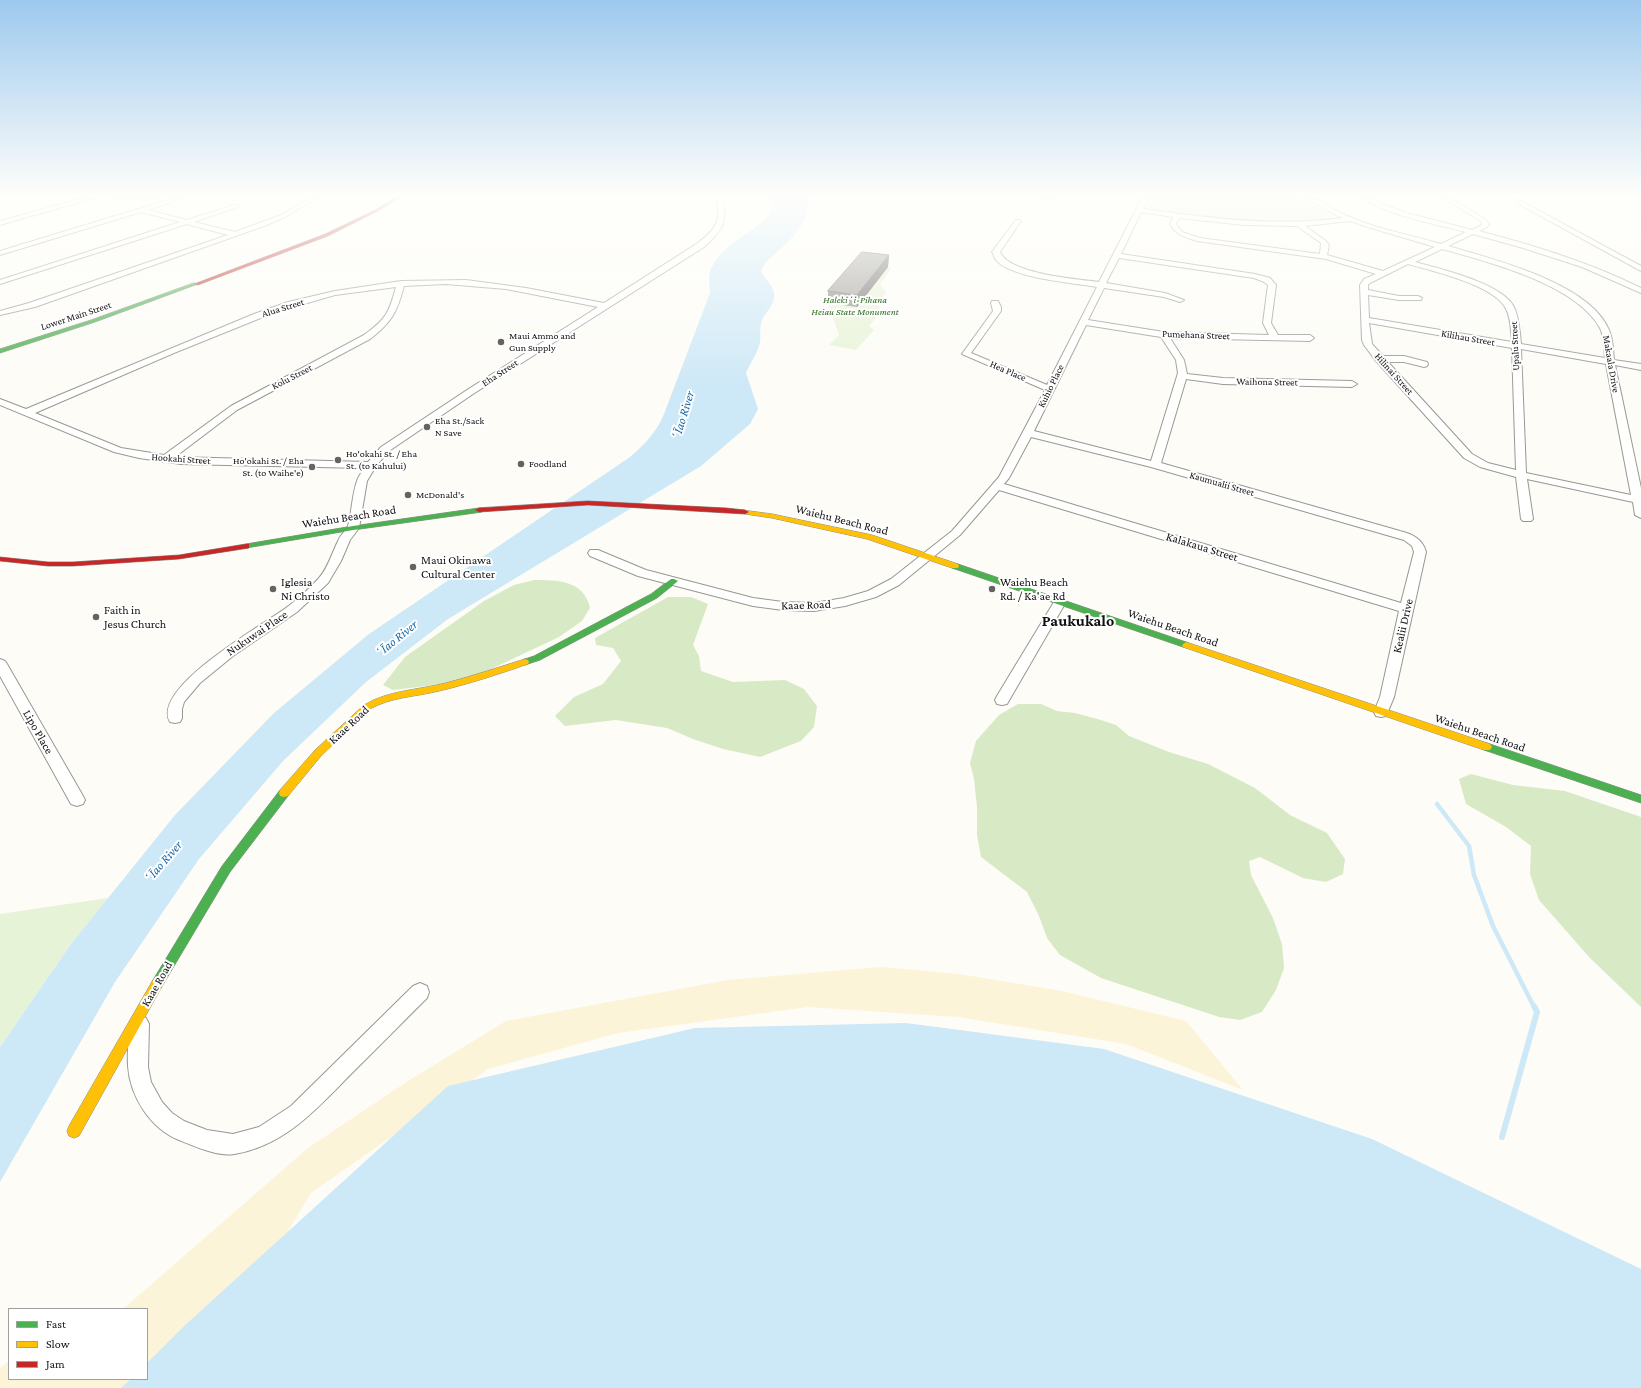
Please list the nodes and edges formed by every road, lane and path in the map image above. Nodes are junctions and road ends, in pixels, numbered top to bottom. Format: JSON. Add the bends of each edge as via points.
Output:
{"nodes":[{"id":1,"x":67,"y":261,"type":"edge"},
{"id":2,"x":158,"y":261,"type":"edge"},
{"id":3,"x":257,"y":261,"type":"edge"},
{"id":4,"x":675,"y":261,"type":"edge"},
{"id":5,"x":1001,"y":261,"type":"edge"},
{"id":6,"x":1114,"y":261,"type":"edge"},
{"id":7,"x":1150,"y":261,"type":"edge"},
{"id":8,"x":1343,"y":261,"type":"edge"},
{"id":9,"x":1490,"y":261,"type":"edge"},
{"id":10,"x":1571,"y":261,"type":"edge"},
{"id":11,"x":1626,"y":261,"type":"edge"},
{"id":12,"x":1408,"y":262,"type":"joint"},
{"id":13,"x":1641,"y":269,"type":"edge"},
{"id":14,"x":1382,"y":273,"type":"junction"},
{"id":15,"x":1276,"y":278,"type":"dead end"},
{"id":16,"x":1637,"y":279,"type":"dead end"},
{"id":17,"x":1267,"y":280,"type":"junction"},
{"id":18,"x":1620,"y":280,"type":"junction"},
{"id":19,"x":0,"y":282,"type":"edge"},
{"id":20,"x":401,"y":284,"type":"junction"},
{"id":21,"x":1102,"y":284,"type":"junction"},
{"id":22,"x":1365,"y":292,"type":"junction"},
{"id":23,"x":1641,"y":292,"type":"edge"},
{"id":24,"x":1418,"y":298,"type":"dead end"},
{"id":25,"x":1180,"y":300,"type":"dead end"},
{"id":26,"x":995,"y":303,"type":"dead end"},
{"id":27,"x":605,"y":306,"type":"junction"},
{"id":28,"x":0,"y":313,"type":"edge"},
{"id":29,"x":1366,"y":320,"type":"junction"},
{"id":30,"x":1083,"y":322,"type":"junction"},
{"id":31,"x":1164,"y":335,"type":"junction"},
{"id":32,"x":1275,"y":337,"type":"junction"},
{"id":33,"x":1310,"y":338,"type":"dead end"},
{"id":34,"x":1516,"y":346,"type":"junction"},
{"id":35,"x":0,"y":352,"type":"edge"},
{"id":36,"x":1379,"y":359,"type":"junction"},
{"id":37,"x":1610,"y":361,"type":"junction"},
{"id":38,"x":1424,"y":364,"type":"dead end"},
{"id":39,"x":1641,"y":367,"type":"edge"},
{"id":40,"x":1182,"y":376,"type":"junction"},
{"id":41,"x":1352,"y":384,"type":"dead end"},
{"id":42,"x":1049,"y":389,"type":"junction"},
{"id":43,"x":0,"y":402,"type":"edge"},
{"id":44,"x":26,"y":413,"type":"junction"},
{"id":45,"x":1028,"y":433,"type":"junction"},
{"id":46,"x":166,"y":459,"type":"junction"},
{"id":47,"x":371,"y":465,"type":"junction"},
{"id":48,"x":1155,"y":465,"type":"junction"},
{"id":49,"x":1521,"y":475,"type":"junction"},
{"id":50,"x":998,"y":486,"type":"junction"},
{"id":51,"x":1639,"y":499,"type":"edge"},
{"id":52,"x":1641,"y":515,"type":"edge"},
{"id":53,"x":1527,"y":519,"type":"dead end"},
{"id":54,"x":353,"y":528,"type":"junction"},
{"id":55,"x":1414,"y":542,"type":"joint"},
{"id":56,"x":594,"y":553,"type":"dead end"},
{"id":57,"x":929,"y":557,"type":"junction"},
{"id":58,"x":0,"y":559,"type":"edge"},
{"id":59,"x":674,"y":581,"type":"junction"},
{"id":60,"x":1060,"y":602,"type":"junction"},
{"id":61,"x":1406,"y":609,"type":"junction"},
{"id":62,"x":0,"y":664,"type":"edge"},
{"id":63,"x":1002,"y":700,"type":"dead end"},
{"id":64,"x":1381,"y":712,"type":"junction"},
{"id":65,"x":175,"y":718,"type":"dead end"},
{"id":66,"x":1641,"y":799,"type":"edge"},
{"id":67,"x":77,"y":800,"type":"dead end"},
{"id":68,"x":420,"y":992,"type":"dead end"},
{"id":69,"x":140,"y":1016,"type":"junction"},
{"id":70,"x":74,"y":1131,"type":"dead end"}],
"edges":[{"from":1,"to":19,"type":"street"},
{"from":2,"to":28,"type":"street","via":[[32,305]]},
{"from":3,"to":35,"type":"street","name":"Lower Main Street","via":[[94,322]]},
{"from":4,"to":27,"type":"street","name":"Eha Street"},
{"from":5,"to":21,"type":"street","via":[[1014,269],[1031,274]]},
{"from":6,"to":21,"type":"street","name":"Kuhio Place"},
{"from":7,"to":17,"type":"street"},
{"from":8,"to":14,"type":"street"},
{"from":9,"to":37,"type":"street","name":"Makaala Drive","via":[[1547,282],[1590,309],[1605,330]]},
{"from":10,"to":18,"type":"street"},
{"from":11,"to":13,"type":"street"},
{"from":12,"to":14,"type":"street"},
{"from":12,"to":34,"type":"street","name":"Upalu Street","via":[[1468,281],[1487,289],[1501,299],[1513,313]]},
{"from":14,"to":22,"type":"street","via":[[1367,280],[1364,285]]},
{"from":15,"to":17,"type":"street"},
{"from":16,"to":18,"type":"street"},
{"from":17,"to":32,"type":"street","via":[[1272,285],[1268,323]]},
{"from":18,"to":23,"type":"street"},
{"from":20,"to":27,"type":"street","name":"Alua Street","via":[[448,282],[498,285]]},
{"from":20,"to":44,"type":"street","name":"Alua Street","via":[[326,296],[271,311]]},
{"from":20,"to":46,"type":"street","name":"Kolu Street","via":[[392,316],[381,328],[234,408]]},
{"from":21,"to":25,"type":"street"},
{"from":21,"to":30,"type":"street","name":"Kuhio Place"},
{"from":22,"to":24,"type":"street","via":[[1399,298]]},
{"from":22,"to":29,"type":"street","name":"Hilinai Street"},
{"from":26,"to":42,"type":"street","name":"Hea Place","via":[[997,311],[966,354]]},
{"from":27,"to":47,"type":"street","name":"Eha Street","via":[[401,437],[385,449]]},
{"from":29,"to":34,"type":"street","name":"Kilihau Street"},
{"from":29,"to":36,"type":"street","name":"Hilinai Street","via":[[1366,341]]},
{"from":30,"to":31,"type":"street","name":"Pumehana Street"},
{"from":30,"to":42,"type":"street","name":"Kuhio Place"},
{"from":31,"to":32,"type":"street","name":"Pumehana Street"},
{"from":31,"to":40,"type":"street","via":[[1180,360]]},
{"from":32,"to":33,"type":"street","name":"Pumehana Street"},
{"from":34,"to":37,"type":"street","name":"Kilihau Street"},
{"from":34,"to":49,"type":"street","name":"Upalu Street"},
{"from":36,"to":38,"type":"street","via":[[1407,359]]},
{"from":36,"to":49,"type":"street","name":"Hilinai Street","via":[[1468,456],[1488,467]]},
{"from":37,"to":39,"type":"street","name":"Kilihau Street"},
{"from":37,"to":51,"type":"street","name":"Makaala Drive"},
{"from":40,"to":41,"type":"street","name":"Waihona Street","via":[[1223,382]]},
{"from":40,"to":48,"type":"street"},
{"from":42,"to":45,"type":"street","name":"Kuhio Place"},
{"from":43,"to":44,"type":"street","name":"Hookahi Street"},
{"from":44,"to":46,"type":"street","name":"Hookahi Street","via":[[118,450],[139,456]]},
{"from":45,"to":48,"type":"street","name":"Kaumualii Street"},
{"from":45,"to":50,"type":"street","name":"Kuhio Place"},
{"from":46,"to":47,"type":"street","name":"Hookahi Street"},
{"from":47,"to":54,"type":"street","name":"Eha Street","via":[[362,480]]},
{"from":48,"to":55,"type":"street","name":"Kaumualii Street","via":[[1396,533]]},
{"from":49,"to":51,"type":"street","name":"Hilinai Street"},
{"from":49,"to":53,"type":"street","name":"Upalu Street"},
{"from":50,"to":57,"type":"street","name":"Kuhio Place","via":[[956,533]]},
{"from":50,"to":61,"type":"street","name":"Kalakaua Street"},
{"from":51,"to":52,"type":"street","name":"Makaala Drive"},
{"from":54,"to":57,"type":"street","name":"Waiehu Beach Road","via":[[497,508],[588,503],[657,506],[772,516],[869,538]]},
{"from":54,"to":58,"type":"street","name":"Waiehu Beach Road","via":[[164,558],[73,564]]},
{"from":54,"to":65,"type":"street","name":"Nukuwai Place","via":[[344,539],[331,570],[316,590],[205,671],[181,695],[176,705]]},
{"from":55,"to":61,"type":"street","name":"Kealii Drive","via":[[1420,548],[1420,552]]},
{"from":56,"to":59,"type":"street","name":"Kaae Road","via":[[626,567]]},
{"from":57,"to":59,"type":"street","name":"Kaae Road","via":[[895,582],[872,594],[814,607],[768,605]]},
{"from":57,"to":60,"type":"street","name":"Waiehu Beach Road"},
{"from":59,"to":69,"type":"street","name":"Kaae Road","via":[[654,596],[537,658],[468,681],[388,697],[367,706],[318,754],[244,844],[184,938]]},
{"from":60,"to":63,"type":"street"},
{"from":60,"to":64,"type":"street","name":"Waiehu Beach Road"},
{"from":61,"to":64,"type":"street","name":"Kealii Drive","via":[[1387,697]]},
{"from":62,"to":67,"type":"street","name":"Lipo Place"},
{"from":64,"to":66,"type":"street","name":"Waiehu Beach Road"},
{"from":68,"to":69,"type":"street","name":"Kaae Road","via":[[298,1113],[264,1136],[233,1144],[207,1140],[178,1129],[155,1109],[146,1096],[138,1067]]},
{"from":69,"to":70,"type":"street","name":"Kaae Road"}]}
